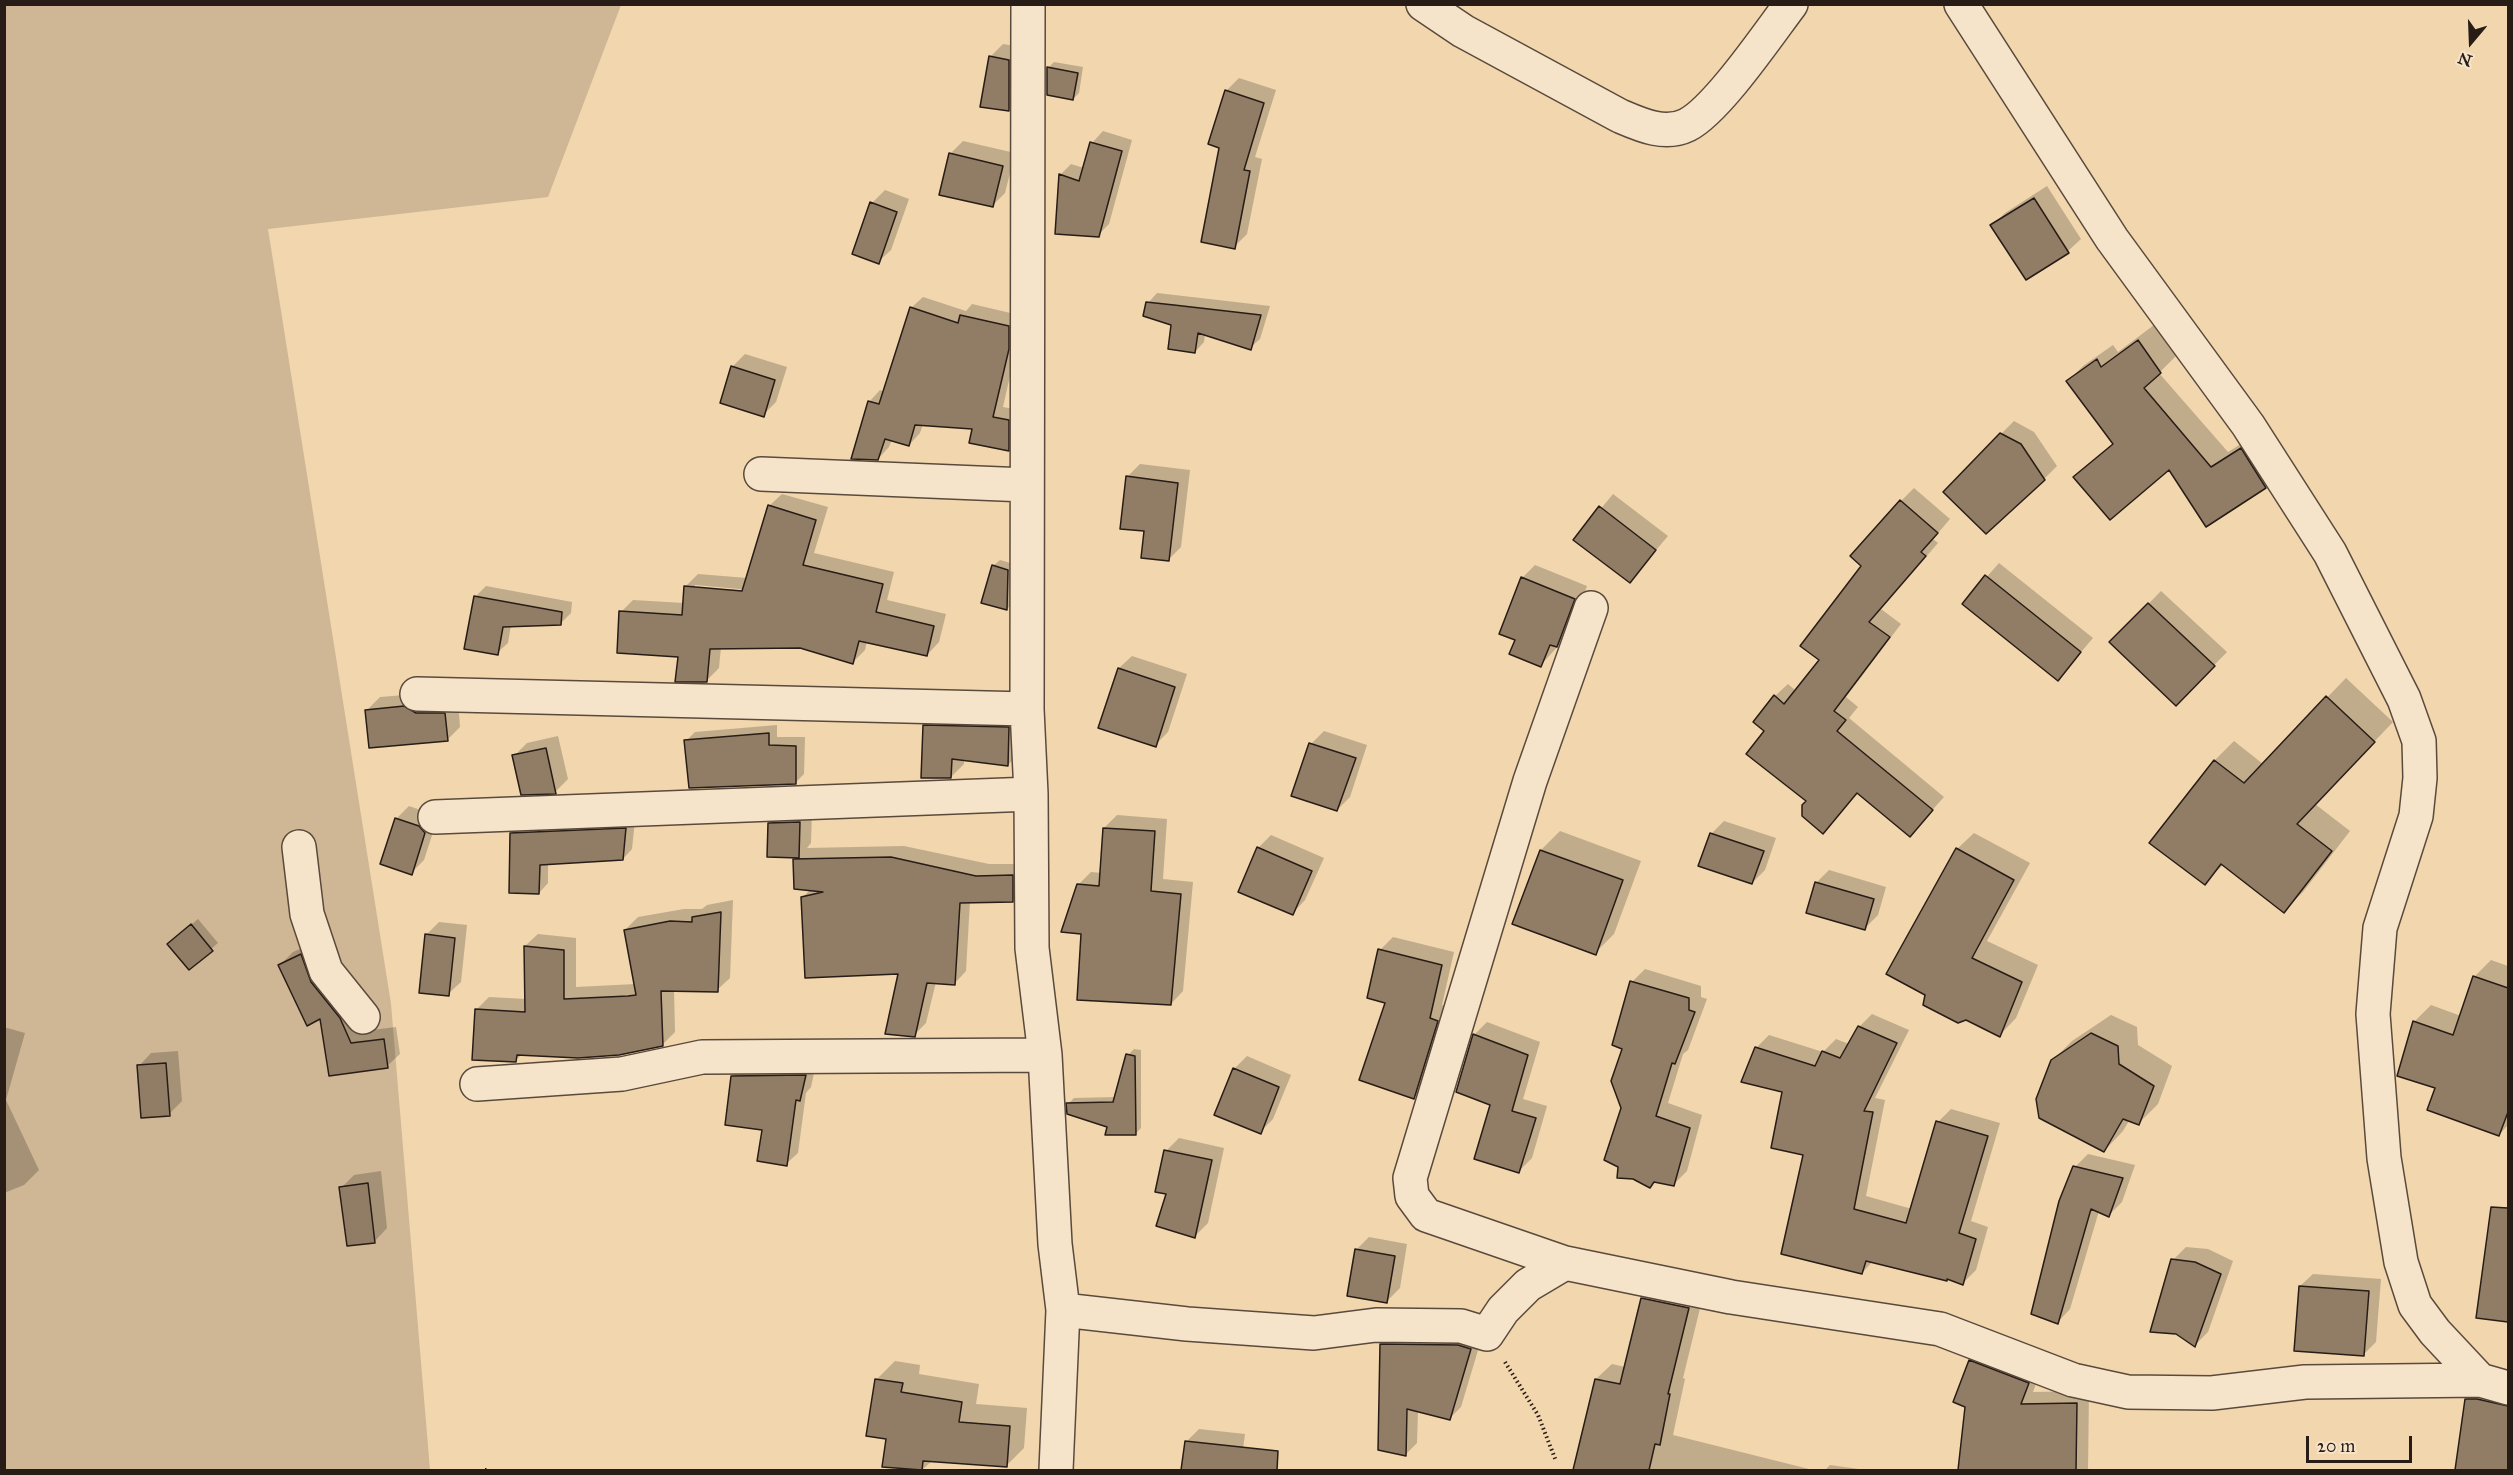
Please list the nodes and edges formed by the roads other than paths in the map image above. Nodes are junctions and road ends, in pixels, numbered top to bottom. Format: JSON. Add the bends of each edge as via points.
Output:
{"nodes":[{"id":1,"x":1028,"y":4,"type":"edge"},
{"id":2,"x":1423,"y":4,"type":"edge"},
{"id":3,"x":1791,"y":4,"type":"edge"},
{"id":4,"x":1960,"y":4,"type":"edge"},
{"id":5,"x":761,"y":474,"type":"dead end"},
{"id":6,"x":1026,"y":484,"type":"junction"},
{"id":7,"x":1591,"y":608,"type":"dead end"},
{"id":8,"x":417,"y":694,"type":"dead end"},
{"id":9,"x":1027,"y":709,"type":"junction"},
{"id":10,"x":1031,"y":794,"type":"junction"},
{"id":11,"x":435,"y":817,"type":"dead end"},
{"id":12,"x":299,"y":847,"type":"dead end"},
{"id":13,"x":363,"y":1017,"type":"dead end"},
{"id":14,"x":1045,"y":1055,"type":"junction"},
{"id":15,"x":477,"y":1084,"type":"dead end"},
{"id":16,"x":1565,"y":1263,"type":"junction"},
{"id":17,"x":1063,"y":1310,"type":"junction"},
{"id":18,"x":2494,"y":1384,"type":"edge"},
{"id":19,"x":1056,"y":1470,"type":"edge"}],
"edges":[{"from":1,"to":6,"type":"street"},
{"from":2,"to":3,"type":"street","via":[[1463,31],[1620,116],[1646,128],[1668,129],[1687,125],[1700,116],[1726,89]]},
{"from":4,"to":18,"type":"street","via":[[2112,239],[2248,425],[2324,543],[2404,699],[2419,741],[2420,778],[2416,816],[2380,928],[2373,1014],[2384,1158],[2401,1262],[2415,1305],[2435,1332]]},
{"from":5,"to":6,"type":"street"},
{"from":6,"to":9,"type":"street"},
{"from":7,"to":16,"type":"street","via":[[1530,782],[1410,1178],[1412,1196],[1426,1215]]},
{"from":8,"to":9,"type":"street"},
{"from":9,"to":10,"type":"street"},
{"from":10,"to":11,"type":"street"},
{"from":10,"to":14,"type":"street","via":[[1032,948]]},
{"from":12,"to":13,"type":"street","via":[[307,914],[326,971]]},
{"from":14,"to":15,"type":"street","via":[[702,1057],[622,1074]]},
{"from":14,"to":17,"type":"street","via":[[1054,1245]]},
{"from":16,"to":17,"type":"street","via":[[1528,1285],[1503,1310],[1487,1334],[1461,1326],[1376,1325],[1314,1333]]},
{"from":16,"to":18,"type":"street","via":[[1731,1297],[1940,1329],[2073,1380],[2128,1392],[2212,1393],[2305,1382]]},
{"from":17,"to":19,"type":"street"}]}
